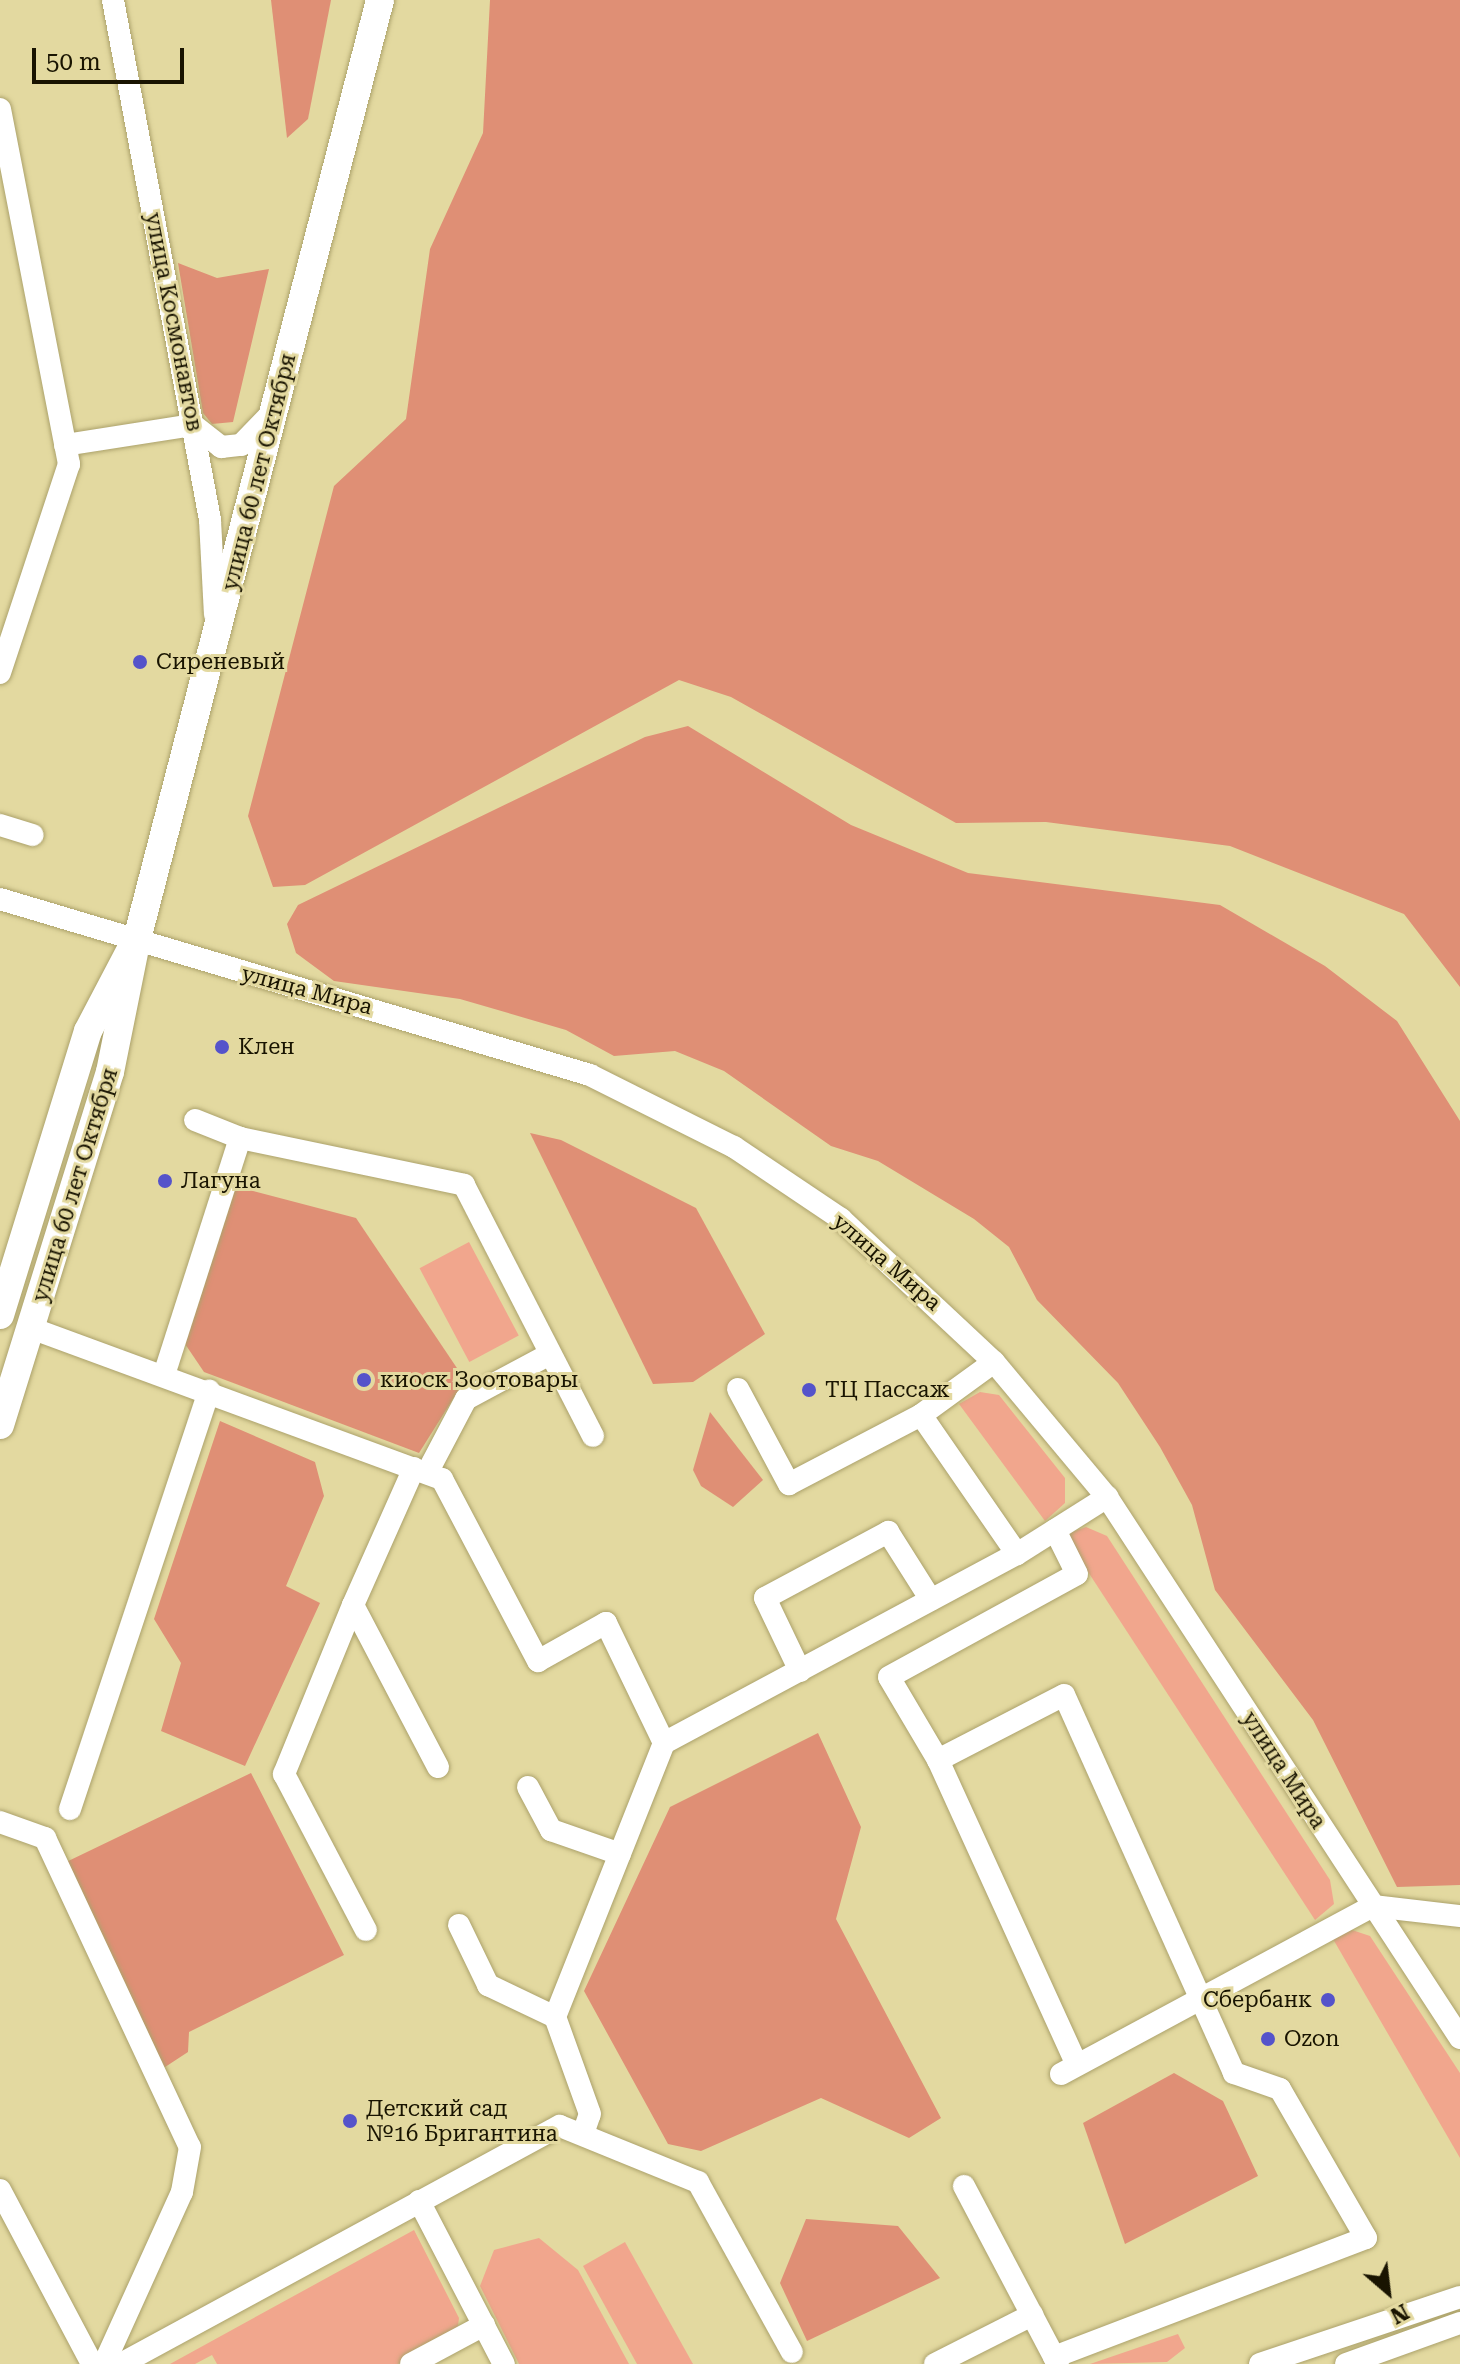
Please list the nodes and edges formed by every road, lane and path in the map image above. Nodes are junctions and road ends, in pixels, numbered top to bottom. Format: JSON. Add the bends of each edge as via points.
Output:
{"nodes":[{"id":1,"x":113,"y":0,"type":"edge"},
{"id":2,"x":380,"y":0,"type":"edge"},
{"id":3,"x":0,"y":109,"type":"edge"},
{"id":4,"x":276,"y":402,"type":"junction"},
{"id":5,"x":193,"y":425,"type":"junction"},
{"id":6,"x":65,"y":445,"type":"junction"},
{"id":7,"x":248,"y":519,"type":"junction"},
{"id":8,"x":210,"y":520,"type":"junction"},
{"id":9,"x":215,"y":645,"type":"junction"},
{"id":10,"x":0,"y":673,"type":"edge"},
{"id":11,"x":0,"y":825,"type":"edge"},
{"id":12,"x":32,"y":835,"type":"dead end"},
{"id":13,"x":0,"y":899,"type":"edge"},
{"id":14,"x":136,"y":943,"type":"junction"},
{"id":15,"x":195,"y":1120,"type":"dead end"},
{"id":16,"x":240,"y":1138,"type":"junction"},
{"id":17,"x":0,"y":1317,"type":"edge"},
{"id":18,"x":31,"y":1328,"type":"junction"},
{"id":19,"x":550,"y":1354,"type":"junction"},
{"id":20,"x":994,"y":1362,"type":"junction"},
{"id":21,"x":164,"y":1375,"type":"junction"},
{"id":22,"x":738,"y":1389,"type":"dead end"},
{"id":23,"x":209,"y":1391,"type":"junction"},
{"id":24,"x":921,"y":1415,"type":"junction"},
{"id":25,"x":0,"y":1425,"type":"edge"},
{"id":26,"x":593,"y":1436,"type":"dead end"},
{"id":27,"x":420,"y":1471,"type":"junction"},
{"id":28,"x":1107,"y":1497,"type":"junction"},
{"id":29,"x":1055,"y":1530,"type":"junction"},
{"id":30,"x":1017,"y":1554,"type":"junction"},
{"id":31,"x":931,"y":1600,"type":"junction"},
{"id":32,"x":353,"y":1605,"type":"junction"},
{"id":33,"x":800,"y":1671,"type":"junction"},
{"id":34,"x":664,"y":1743,"type":"junction"},
{"id":35,"x":938,"y":1760,"type":"junction"},
{"id":36,"x":438,"y":1767,"type":"dead end"},
{"id":37,"x":528,"y":1787,"type":"dead end"},
{"id":38,"x":70,"y":1809,"type":"dead end"},
{"id":39,"x":0,"y":1822,"type":"edge"},
{"id":40,"x":620,"y":1854,"type":"junction"},
{"id":41,"x":1373,"y":1906,"type":"junction"},
{"id":42,"x":1460,"y":1916,"type":"edge"},
{"id":43,"x":459,"y":1925,"type":"dead end"},
{"id":44,"x":366,"y":1930,"type":"dead end"},
{"id":45,"x":1198,"y":2000,"type":"junction"},
{"id":46,"x":555,"y":2017,"type":"junction"},
{"id":47,"x":1460,"y":2038,"type":"edge"},
{"id":48,"x":584,"y":2131,"type":"junction"},
{"id":49,"x":964,"y":2186,"type":"dead end"},
{"id":50,"x":0,"y":2190,"type":"edge"},
{"id":51,"x":419,"y":2201,"type":"junction"},
{"id":52,"x":1460,"y":2297,"type":"edge"},
{"id":53,"x":1032,"y":2315,"type":"junction"},
{"id":54,"x":1460,"y":2323,"type":"edge"},
{"id":55,"x":484,"y":2325,"type":"junction"},
{"id":56,"x":792,"y":2352,"type":"dead end"},
{"id":57,"x":1056,"y":2360,"type":"edge"},
{"id":58,"x":92,"y":2364,"type":"edge"},
{"id":59,"x":104,"y":2364,"type":"edge"},
{"id":60,"x":121,"y":2364,"type":"edge"},
{"id":61,"x":411,"y":2364,"type":"edge"},
{"id":62,"x":504,"y":2364,"type":"edge"},
{"id":63,"x":935,"y":2364,"type":"edge"},
{"id":64,"x":1260,"y":2364,"type":"edge"},
{"id":65,"x":1346,"y":2364,"type":"edge"}],
"edges":[{"from":1,"to":5,"type":"street","name":"улица Космонавтов"},
{"from":2,"to":4,"type":"main road","name":"улица 60 лет Октября"},
{"from":3,"to":6,"type":"street"},
{"from":4,"to":5,"type":"street","via":[[259,434],[241,445],[213,443]]},
{"from":4,"to":7,"type":"main road","name":"улица 60 лет Октября"},
{"from":5,"to":6,"type":"street"},
{"from":5,"to":8,"type":"street","name":"улица Космонавтов"},
{"from":6,"to":10,"type":"street","via":[[69,464]]},
{"from":7,"to":8,"type":"street","via":[[225,538]]},
{"from":7,"to":9,"type":"main road","name":"улица 60 лет Октября"},
{"from":8,"to":9,"type":"street","name":"улица Космонавтов"},
{"from":9,"to":14,"type":"main road","name":"улица 60 лет Октября"},
{"from":11,"to":12,"type":"street"},
{"from":13,"to":14,"type":"street","name":"улица Мира"},
{"from":14,"to":17,"type":"main road","name":"улица 60 лет Октября","via":[[88,1031]]},
{"from":14,"to":18,"type":"main road","name":"улица 60 лет Октября","via":[[110,1072]]},
{"from":14,"to":20,"type":"street","name":"улица Мира","via":[[590,1075],[734,1147],[841,1219]]},
{"from":15,"to":16,"type":"street"},
{"from":16,"to":19,"type":"street","via":[[464,1185]]},
{"from":16,"to":21,"type":"street"},
{"from":17,"to":18,"type":"main road"},
{"from":18,"to":21,"type":"street"},
{"from":18,"to":25,"type":"main road","name":"улица 60 лет Октября"},
{"from":19,"to":26,"type":"street"},
{"from":19,"to":27,"type":"street","via":[[466,1399]]},
{"from":20,"to":24,"type":"street"},
{"from":20,"to":28,"type":"street","name":"улица Мира"},
{"from":21,"to":23,"type":"street"},
{"from":22,"to":24,"type":"street","via":[[789,1484]]},
{"from":23,"to":27,"type":"street"},
{"from":23,"to":38,"type":"street"},
{"from":24,"to":30,"type":"street"},
{"from":27,"to":32,"type":"street"},
{"from":27,"to":34,"type":"street","via":[[442,1479],[538,1661],[606,1623]]},
{"from":28,"to":29,"type":"street"},
{"from":28,"to":41,"type":"street","name":"улица Мира"},
{"from":29,"to":30,"type":"street"},
{"from":29,"to":35,"type":"street","via":[[1077,1574],[889,1677]]},
{"from":30,"to":31,"type":"street"},
{"from":31,"to":33,"type":"street"},
{"from":31,"to":33,"type":"street","via":[[888,1532],[765,1598]]},
{"from":32,"to":36,"type":"street"},
{"from":32,"to":44,"type":"street","via":[[284,1774]]},
{"from":33,"to":34,"type":"street"},
{"from":34,"to":40,"type":"street"},
{"from":35,"to":45,"type":"street","via":[[1064,1695]]},
{"from":35,"to":45,"type":"street","via":[[1069,2069]]},
{"from":37,"to":40,"type":"street","via":[[551,1830]]},
{"from":39,"to":59,"type":"street","via":[[45,1838],[190,2147],[182,2192]]},
{"from":40,"to":46,"type":"street"},
{"from":41,"to":42,"type":"street"},
{"from":41,"to":45,"type":"street"},
{"from":41,"to":47,"type":"street","name":"улица Мира"},
{"from":43,"to":46,"type":"street","via":[[488,1985]]},
{"from":45,"to":57,"type":"street","via":[[1234,2073],[1280,2089],[1366,2238]]},
{"from":46,"to":48,"type":"street","via":[[590,2114]]},
{"from":48,"to":51,"type":"street","via":[[560,2126]]},
{"from":48,"to":56,"type":"street","via":[[698,2182]]},
{"from":49,"to":53,"type":"street"},
{"from":50,"to":58,"type":"street"},
{"from":51,"to":55,"type":"street"},
{"from":51,"to":60,"type":"street"},
{"from":52,"to":64,"type":"street"},
{"from":53,"to":57,"type":"street"},
{"from":53,"to":63,"type":"street"},
{"from":54,"to":65,"type":"street"},
{"from":55,"to":61,"type":"street"},
{"from":55,"to":62,"type":"street"}]}
